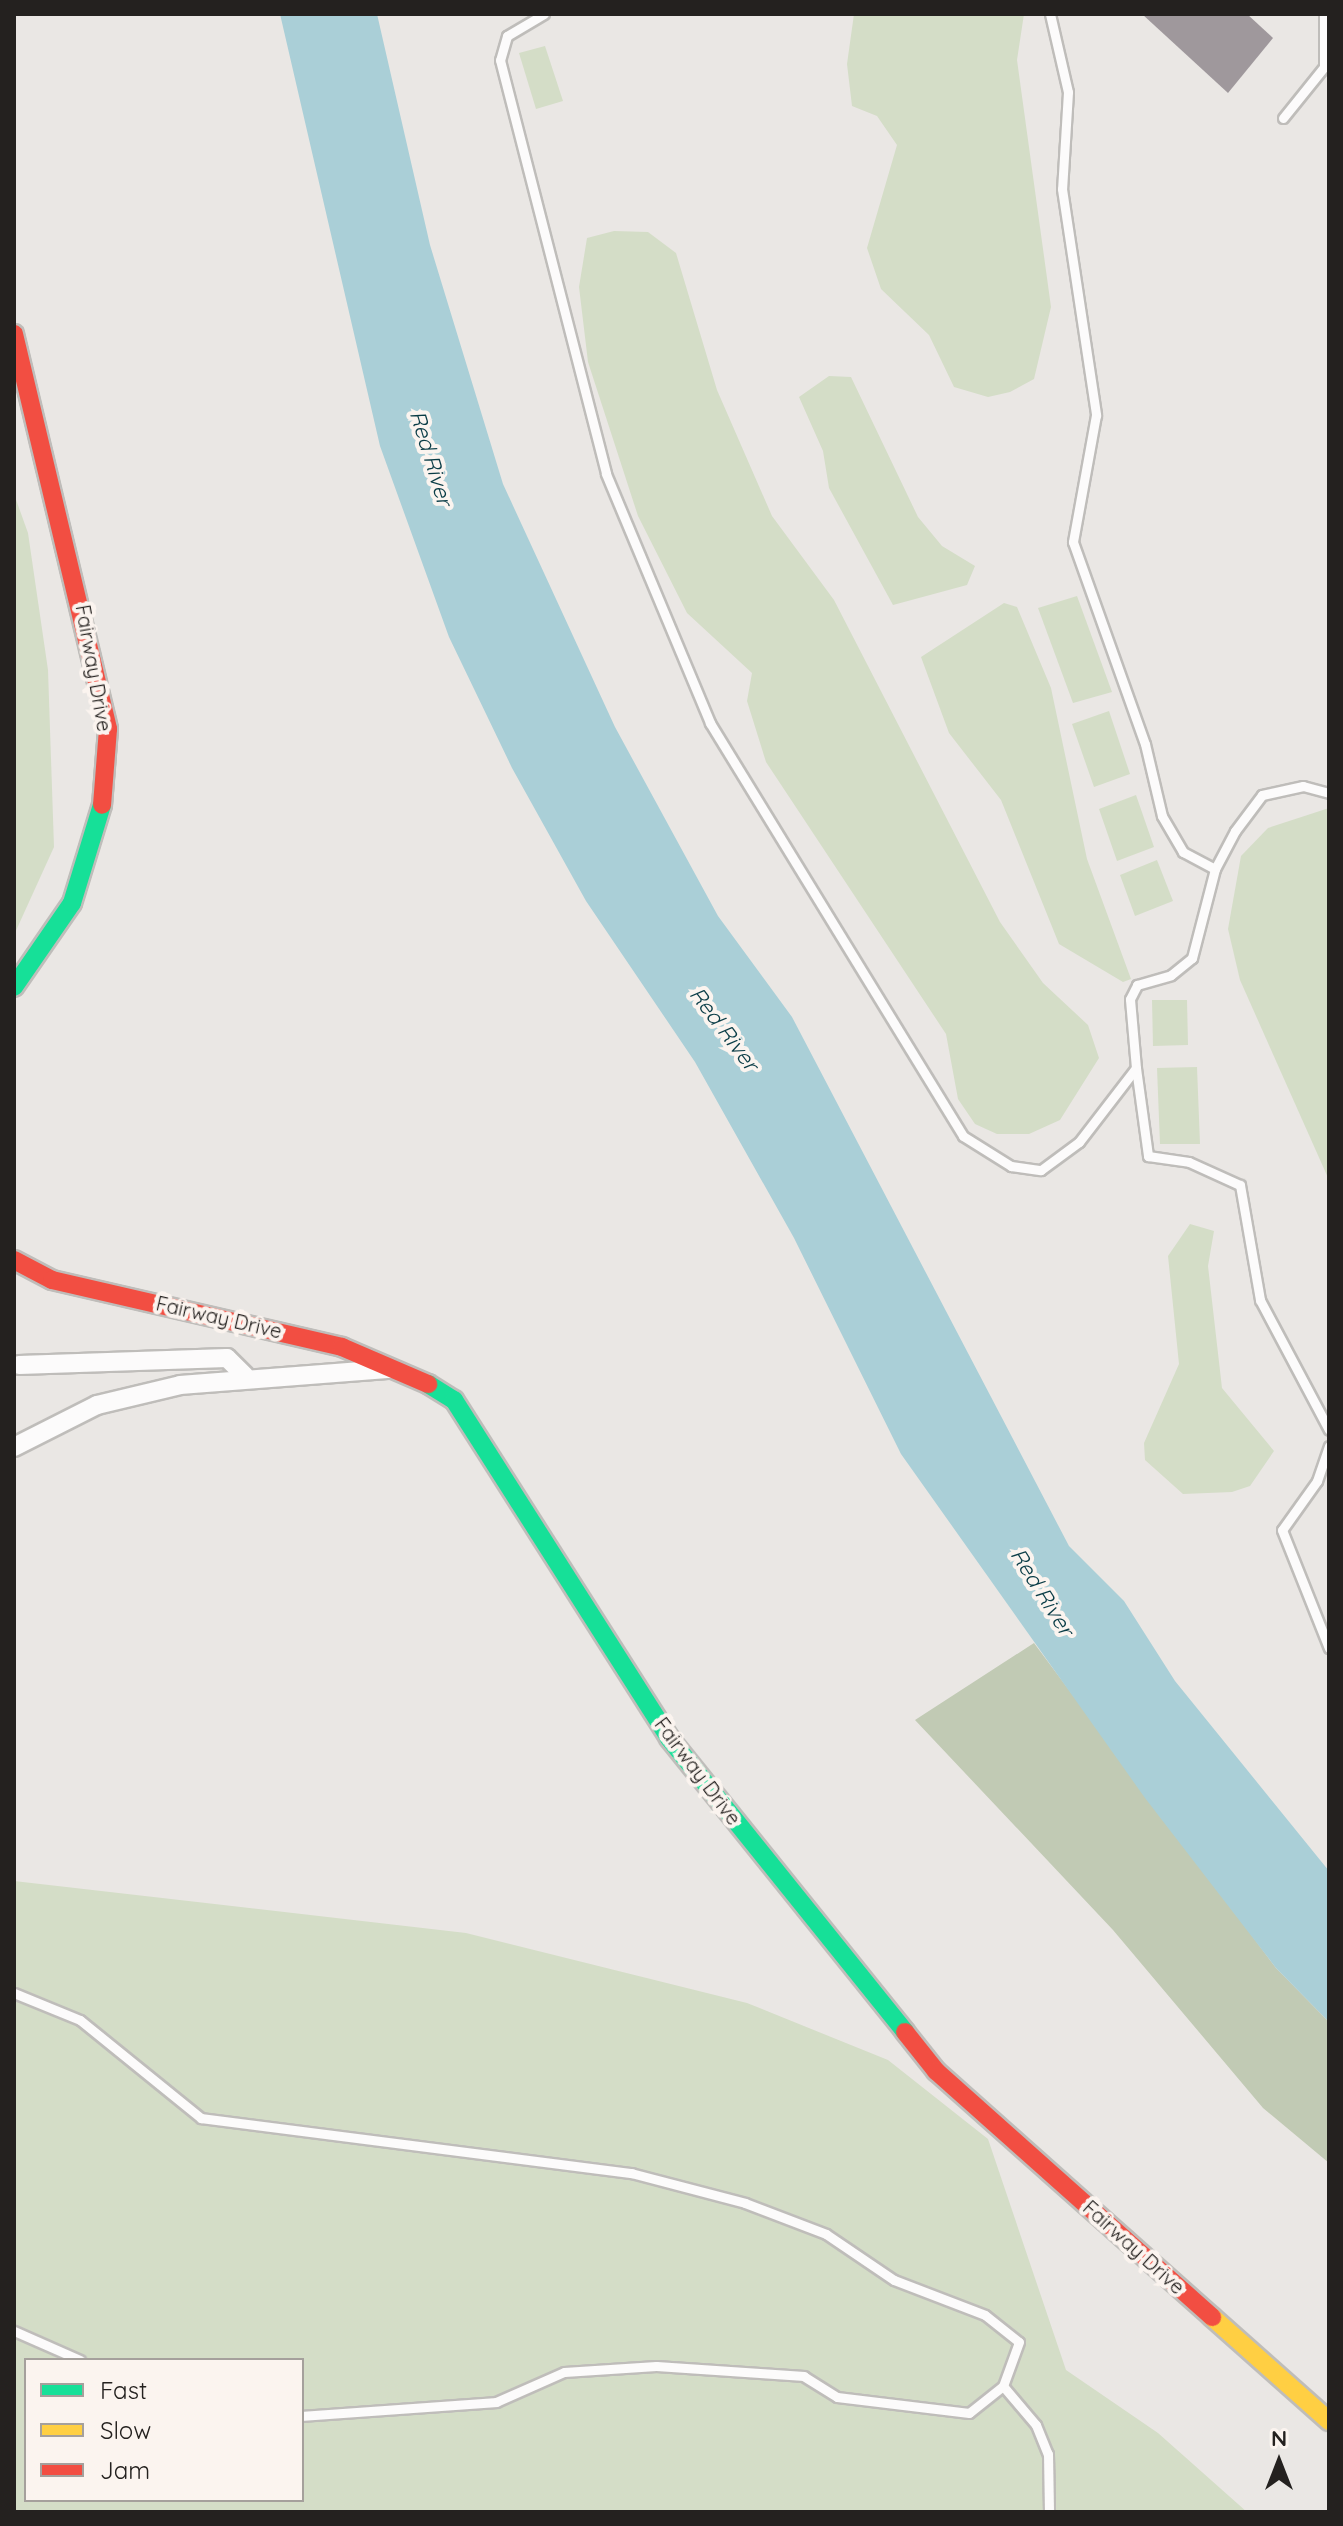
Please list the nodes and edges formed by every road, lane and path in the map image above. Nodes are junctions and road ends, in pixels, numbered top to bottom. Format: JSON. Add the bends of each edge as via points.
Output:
{"nodes":[{"id":1,"x":544,"y":14,"type":"edge"},
{"id":2,"x":1050,"y":14,"type":"edge"},
{"id":3,"x":1324,"y":14,"type":"edge"},
{"id":4,"x":1283,"y":118,"type":"dead end"},
{"id":5,"x":14,"y":334,"type":"edge"},
{"id":6,"x":1329,"y":793,"type":"edge"},
{"id":7,"x":1215,"y":869,"type":"junction"},
{"id":8,"x":14,"y":987,"type":"edge"},
{"id":9,"x":1136,"y":1068,"type":"junction"},
{"id":10,"x":14,"y":1260,"type":"edge"},
{"id":11,"x":19,"y":1365,"type":"dead end"},
{"id":12,"x":404,"y":1369,"type":"junction"},
{"id":13,"x":245,"y":1376,"type":"junction"},
{"id":14,"x":1329,"y":1430,"type":"edge"},
{"id":15,"x":1329,"y":1446,"type":"edge"},
{"id":16,"x":14,"y":1447,"type":"edge"},
{"id":17,"x":1329,"y":1648,"type":"edge"},
{"id":18,"x":14,"y":1993,"type":"edge"},
{"id":19,"x":14,"y":2331,"type":"edge"},
{"id":20,"x":75,"y":2358,"type":"edge"},
{"id":21,"x":1003,"y":2386,"type":"junction"},
{"id":22,"x":304,"y":2416,"type":"edge"},
{"id":23,"x":1329,"y":2421,"type":"edge"},
{"id":24,"x":1049,"y":2512,"type":"edge"}],
"edges":[{"from":1,"to":9,"type":"lane","via":[[507,36],[500,60],[587,419],[680,664],[710,723],[963,1136],[1011,1166],[1041,1170],[1088,1132]]},
{"from":2,"to":7,"type":"lane","via":[[1068,92],[1062,189],[1096,415],[1073,542],[1145,744],[1162,816],[1183,852]]},
{"from":3,"to":4,"type":"lane","via":[[1324,67]]},
{"from":5,"to":8,"type":"street","name":"Fairway Drive","via":[[108,729],[101,823],[82,877],[72,903]]},
{"from":6,"to":7,"type":"lane","via":[[1303,786],[1262,795]]},
{"from":7,"to":9,"type":"lane","via":[[1192,958],[1171,975],[1137,985],[1130,999]]},
{"from":9,"to":14,"type":"lane","via":[[1148,1156],[1189,1162],[1240,1185],[1260,1300]]},
{"from":10,"to":12,"type":"street","name":"Fairway Drive","via":[[52,1280],[327,1343]]},
{"from":11,"to":13,"type":"street","via":[[227,1358]]},
{"from":12,"to":13,"type":"street"},
{"from":12,"to":23,"type":"street","name":"Fairway Drive","via":[[454,1400],[669,1738],[936,2071]]},
{"from":13,"to":16,"type":"street","via":[[97,1405]]},
{"from":15,"to":17,"type":"lane","via":[[1317,1481],[1282,1530]]},
{"from":18,"to":21,"type":"lane","via":[[80,2020],[201,2118],[631,2173],[826,2234],[894,2280],[985,2315],[1019,2342]]},
{"from":19,"to":20,"type":"lane"},
{"from":21,"to":22,"type":"lane","via":[[969,2413],[837,2397],[804,2376],[656,2366],[564,2372],[496,2402]]},
{"from":21,"to":24,"type":"lane","via":[[1036,2425],[1048,2454]]}]}
